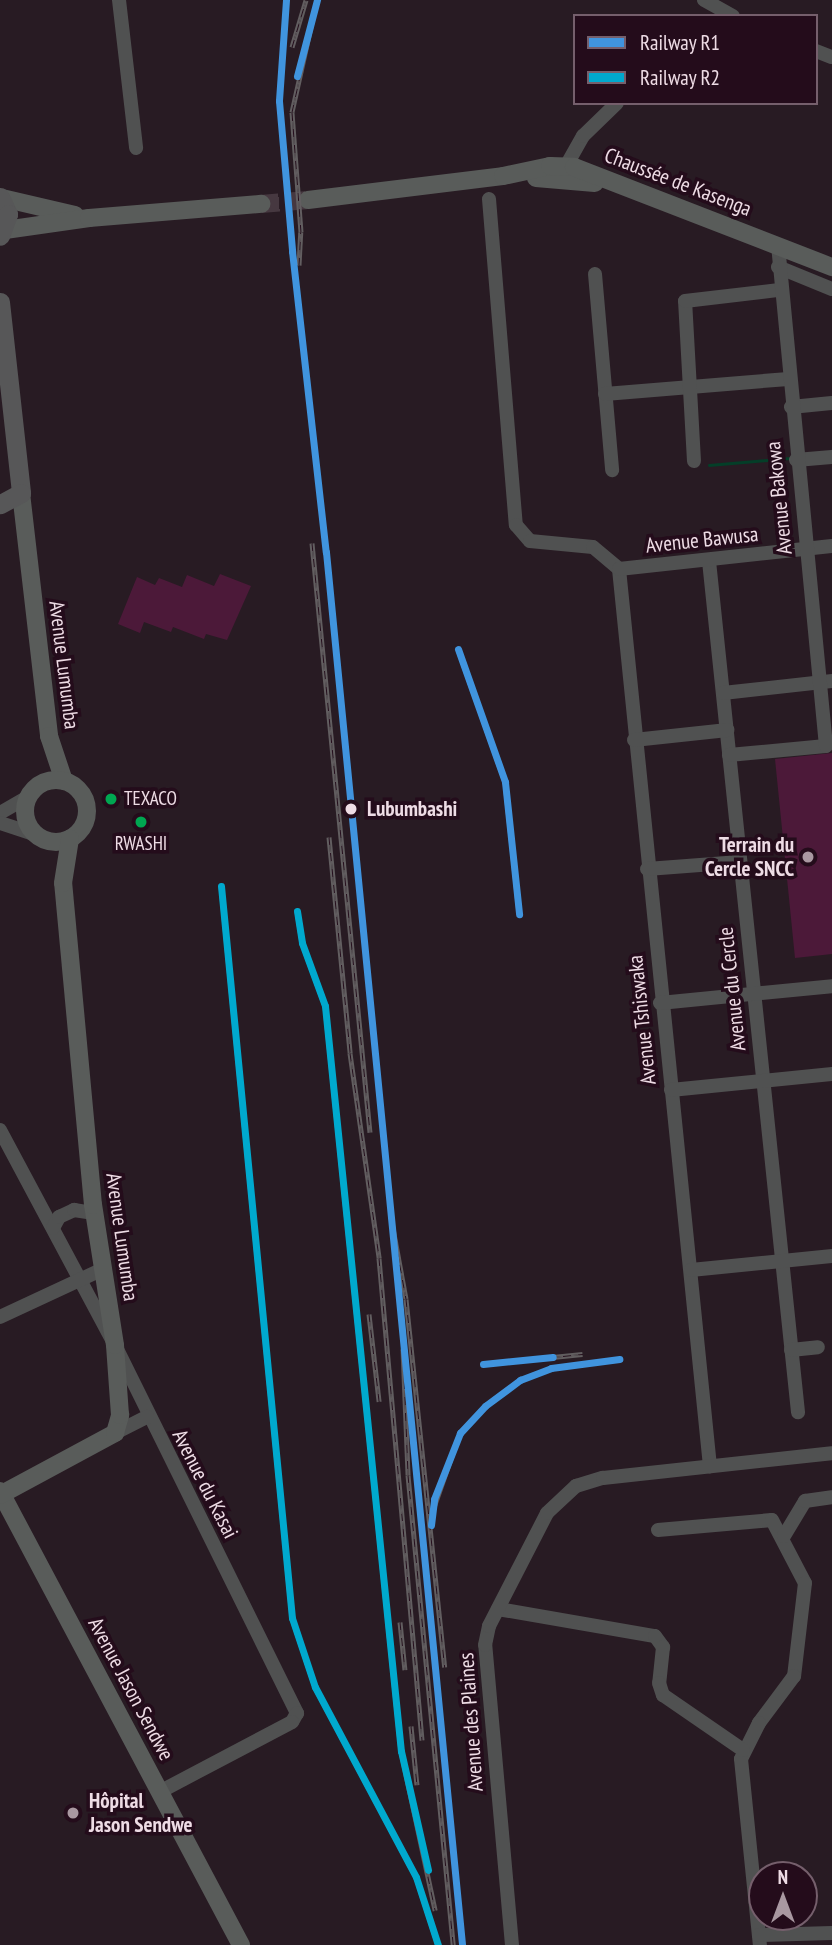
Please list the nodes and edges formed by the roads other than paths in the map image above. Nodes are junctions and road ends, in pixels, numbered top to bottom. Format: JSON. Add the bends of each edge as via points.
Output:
{"nodes":[{"id":1,"x":120,"y":0,"type":"edge"},
{"id":2,"x":713,"y":6,"type":"edge"},
{"id":3,"x":729,"y":14,"type":"edge"},
{"id":4,"x":615,"y":105,"type":"edge"},
{"id":5,"x":136,"y":148,"type":"dead end"},
{"id":6,"x":562,"y":172,"type":"junction"},
{"id":7,"x":1,"y":197,"type":"edge"},
{"id":8,"x":489,"y":199,"type":"dead end"},
{"id":9,"x":308,"y":200,"type":"tunnel mouth"},
{"id":10,"x":261,"y":204,"type":"tunnel mouth"},
{"id":11,"x":89,"y":218,"type":"junction"},
{"id":12,"x":2,"y":233,"type":"edge"},
{"id":13,"x":778,"y":256,"type":"junction"},
{"id":14,"x":832,"y":267,"type":"edge"},
{"id":15,"x":595,"y":274,"type":"dead end"},
{"id":16,"x":832,"y":278,"type":"edge"},
{"id":17,"x":832,"y":289,"type":"edge"},
{"id":18,"x":779,"y":290,"type":"junction"},
{"id":19,"x":0,"y":302,"type":"edge"},
{"id":20,"x":788,"y":379,"type":"junction"},
{"id":21,"x":688,"y":387,"type":"junction"},
{"id":22,"x":605,"y":394,"type":"junction"},
{"id":23,"x":832,"y":403,"type":"edge"},
{"id":24,"x":791,"y":407,"type":"junction"},
{"id":25,"x":7,"y":438,"type":"edge"},
{"id":26,"x":832,"y":457,"type":"edge"},
{"id":27,"x":796,"y":460,"type":"junction"},
{"id":28,"x":694,"y":461,"type":"dead end"},
{"id":29,"x":612,"y":470,"type":"dead end"},
{"id":30,"x":21,"y":493,"type":"junction"},
{"id":31,"x":0,"y":504,"type":"edge"},
{"id":32,"x":832,"y":546,"type":"edge"},
{"id":33,"x":805,"y":550,"type":"junction"},
{"id":34,"x":709,"y":561,"type":"junction"},
{"id":35,"x":618,"y":569,"type":"junction"},
{"id":36,"x":825,"y":682,"type":"edge"},
{"id":37,"x":723,"y":693,"type":"junction"},
{"id":38,"x":727,"y":730,"type":"junction"},
{"id":39,"x":49,"y":736,"type":"junction"},
{"id":40,"x":634,"y":740,"type":"junction"},
{"id":41,"x":729,"y":755,"type":"junction"},
{"id":42,"x":64,"y":781,"type":"junction"},
{"id":43,"x":34,"y":790,"type":"junction"},
{"id":44,"x":0,"y":813,"type":"edge"},
{"id":45,"x":0,"y":822,"type":"edge"},
{"id":46,"x":38,"y":837,"type":"junction"},
{"id":47,"x":70,"y":839,"type":"junction"},
{"id":48,"x":740,"y":862,"type":"junction"},
{"id":49,"x":647,"y":869,"type":"junction"},
{"id":50,"x":63,"y":883,"type":"junction"},
{"id":51,"x":832,"y":986,"type":"edge"},
{"id":52,"x":754,"y":993,"type":"junction"},
{"id":53,"x":660,"y":1003,"type":"junction"},
{"id":54,"x":832,"y":1074,"type":"edge"},
{"id":55,"x":763,"y":1081,"type":"junction"},
{"id":56,"x":671,"y":1090,"type":"junction"},
{"id":57,"x":0,"y":1130,"type":"edge"},
{"id":58,"x":94,"y":1213,"type":"junction"},
{"id":59,"x":53,"y":1228,"type":"junction"},
{"id":60,"x":832,"y":1256,"type":"edge"},
{"id":61,"x":781,"y":1261,"type":"junction"},
{"id":62,"x":103,"y":1269,"type":"junction"},
{"id":63,"x":691,"y":1270,"type":"junction"},
{"id":64,"x":79,"y":1277,"type":"junction"},
{"id":65,"x":0,"y":1317,"type":"edge"},
{"id":66,"x":115,"y":1345,"type":"junction"},
{"id":67,"x":818,"y":1347,"type":"dead end"},
{"id":68,"x":791,"y":1350,"type":"junction"},
{"id":69,"x":799,"y":1412,"type":"dead end"},
{"id":70,"x":147,"y":1417,"type":"junction"},
{"id":71,"x":116,"y":1433,"type":"junction"},
{"id":72,"x":832,"y":1453,"type":"edge"},
{"id":73,"x":710,"y":1466,"type":"junction"},
{"id":74,"x":1,"y":1493,"type":"edge"},
{"id":75,"x":832,"y":1497,"type":"edge"},
{"id":76,"x":659,"y":1530,"type":"dead end"},
{"id":77,"x":784,"y":1536,"type":"junction"},
{"id":78,"x":498,"y":1609,"type":"junction"},
{"id":79,"x":744,"y":1750,"type":"junction"},
{"id":80,"x":159,"y":1792,"type":"junction"},
{"id":81,"x":832,"y":1933,"type":"edge"},
{"id":82,"x":759,"y":1940,"type":"edge"},
{"id":83,"x":242,"y":1945,"type":"edge"},
{"id":84,"x":512,"y":1945,"type":"edge"}],
"edges":[{"from":1,"to":5,"type":"street"},
{"from":2,"to":3,"type":"street"},
{"from":4,"to":6,"type":"street","via":[[583,136]]},
{"from":6,"to":9,"type":"main road","name":"Chaussée de Kasenga"},
{"from":6,"to":13,"type":"main road","name":"Chaussée de Kasenga"},
{"from":7,"to":11,"type":"main road"},
{"from":7,"to":12,"type":"highway","via":[[8,214]]},
{"from":8,"to":35,"type":"street","via":[[516,525],[530,541],[593,547]]},
{"from":10,"to":11,"type":"main road"},
{"from":11,"to":12,"type":"main road"},
{"from":13,"to":14,"type":"main road","name":"Chaussée de Kasenga"},
{"from":13,"to":16,"type":"main road","name":"Chaussée de Kasenga"},
{"from":13,"to":17,"type":"street"},
{"from":13,"to":18,"type":"street","name":"Avenue Bakowa"},
{"from":15,"to":22,"type":"street"},
{"from":18,"to":20,"type":"street","name":"Avenue Bakowa"},
{"from":18,"to":21,"type":"street","via":[[687,299]]},
{"from":19,"to":25,"type":"highway","name":"Avenue Lumumba"},
{"from":20,"to":21,"type":"street"},
{"from":20,"to":24,"type":"street","name":"Avenue Bakowa"},
{"from":21,"to":22,"type":"street"},
{"from":21,"to":28,"type":"street"},
{"from":22,"to":29,"type":"street"},
{"from":23,"to":24,"type":"street"},
{"from":24,"to":27,"type":"street","name":"Avenue Bakowa"},
{"from":25,"to":30,"type":"highway","name":"Avenue Lumumba"},
{"from":26,"to":27,"type":"street"},
{"from":27,"to":33,"type":"street","name":"Avenue Bakowa"},
{"from":30,"to":31,"type":"highway"},
{"from":30,"to":39,"type":"main road","name":"Avenue Lumumba"},
{"from":32,"to":33,"type":"street","name":"Avenue Bawusa"},
{"from":33,"to":34,"type":"street","name":"Avenue Bawusa"},
{"from":33,"to":36,"type":"street","name":"Avenue Bakowa"},
{"from":34,"to":35,"type":"street","name":"Avenue Bawusa"},
{"from":34,"to":37,"type":"street","name":"Avenue du Cercle"},
{"from":35,"to":40,"type":"street","name":"Avenue Tshiswaka"},
{"from":36,"to":37,"type":"street"},
{"from":36,"to":41,"type":"street","name":"Avenue Bakowa","via":[[826,746]]},
{"from":37,"to":38,"type":"street","name":"Avenue du Cercle"},
{"from":38,"to":40,"type":"street"},
{"from":38,"to":41,"type":"street","name":"Avenue du Cercle"},
{"from":39,"to":42,"type":"main road","name":"Avenue Lumumba"},
{"from":39,"to":43,"type":"main road"},
{"from":40,"to":49,"type":"street","name":"Avenue Tshiswaka"},
{"from":41,"to":48,"type":"street","name":"Avenue du Cercle"},
{"from":42,"to":43,"type":"main road"},
{"from":42,"to":47,"type":"main road","via":[[82,793],[87,810],[82,828]]},
{"from":43,"to":44,"type":"street"},
{"from":43,"to":46,"type":"main road","via":[[26,820]]},
{"from":45,"to":46,"type":"street"},
{"from":46,"to":47,"type":"main road"},
{"from":46,"to":50,"type":"main road","via":[[54,856]]},
{"from":47,"to":50,"type":"main road"},
{"from":48,"to":49,"type":"street"},
{"from":48,"to":52,"type":"street","name":"Avenue du Cercle"},
{"from":49,"to":53,"type":"street","name":"Avenue Tshiswaka"},
{"from":50,"to":58,"type":"main road","name":"Avenue Lumumba"},
{"from":51,"to":52,"type":"street"},
{"from":52,"to":53,"type":"street"},
{"from":52,"to":55,"type":"street","name":"Avenue du Cercle"},
{"from":53,"to":56,"type":"street","name":"Avenue Tshiswaka"},
{"from":54,"to":55,"type":"street"},
{"from":55,"to":56,"type":"street"},
{"from":55,"to":61,"type":"street","name":"Avenue du Cercle"},
{"from":56,"to":63,"type":"street","name":"Avenue Tshiswaka"},
{"from":57,"to":59,"type":"street","name":"Avenue du Kasai"},
{"from":58,"to":59,"type":"street","via":[[74,1210],[60,1217]]},
{"from":58,"to":62,"type":"main road","name":"Avenue Lumumba"},
{"from":59,"to":64,"type":"street","name":"Avenue du Kasai"},
{"from":60,"to":61,"type":"street"},
{"from":61,"to":63,"type":"street"},
{"from":61,"to":68,"type":"street","name":"Avenue du Cercle"},
{"from":62,"to":64,"type":"street"},
{"from":62,"to":66,"type":"main road","name":"Avenue Lumumba"},
{"from":63,"to":73,"type":"street","name":"Avenue Tshiswaka"},
{"from":64,"to":65,"type":"street"},
{"from":64,"to":66,"type":"street","name":"Avenue du Kasai"},
{"from":66,"to":70,"type":"street","name":"Avenue du Kasai"},
{"from":66,"to":71,"type":"main road","name":"Avenue Lumumba","via":[[120,1393]]},
{"from":67,"to":68,"type":"street"},
{"from":68,"to":69,"type":"street","name":"Avenue du Cercle"},
{"from":70,"to":71,"type":"street"},
{"from":70,"to":80,"type":"street","name":"Avenue du Kasai","via":[[297,1713],[292,1722]]},
{"from":71,"to":74,"type":"main road"},
{"from":72,"to":73,"type":"street","name":"Avenue des Plaines"},
{"from":73,"to":78,"type":"street","name":"Avenue des Plaines","via":[[603,1478],[568,1491],[547,1513]]},
{"from":74,"to":80,"type":"main road","name":"Avenue Jason Sendwe"},
{"from":75,"to":77,"type":"street","via":[[805,1501]]},
{"from":76,"to":77,"type":"street","via":[[767,1519],[777,1524]]},
{"from":77,"to":79,"type":"street","via":[[805,1583],[796,1669]]},
{"from":78,"to":79,"type":"street","via":[[655,1636],[663,1647],[659,1683],[663,1695]]},
{"from":78,"to":84,"type":"street","name":"Avenue des Plaines","via":[[486,1635],[485,1653]]},
{"from":79,"to":82,"type":"street"},
{"from":80,"to":83,"type":"main road","name":"Avenue Jason Sendwe"},
{"from":81,"to":82,"type":"street"}]}
